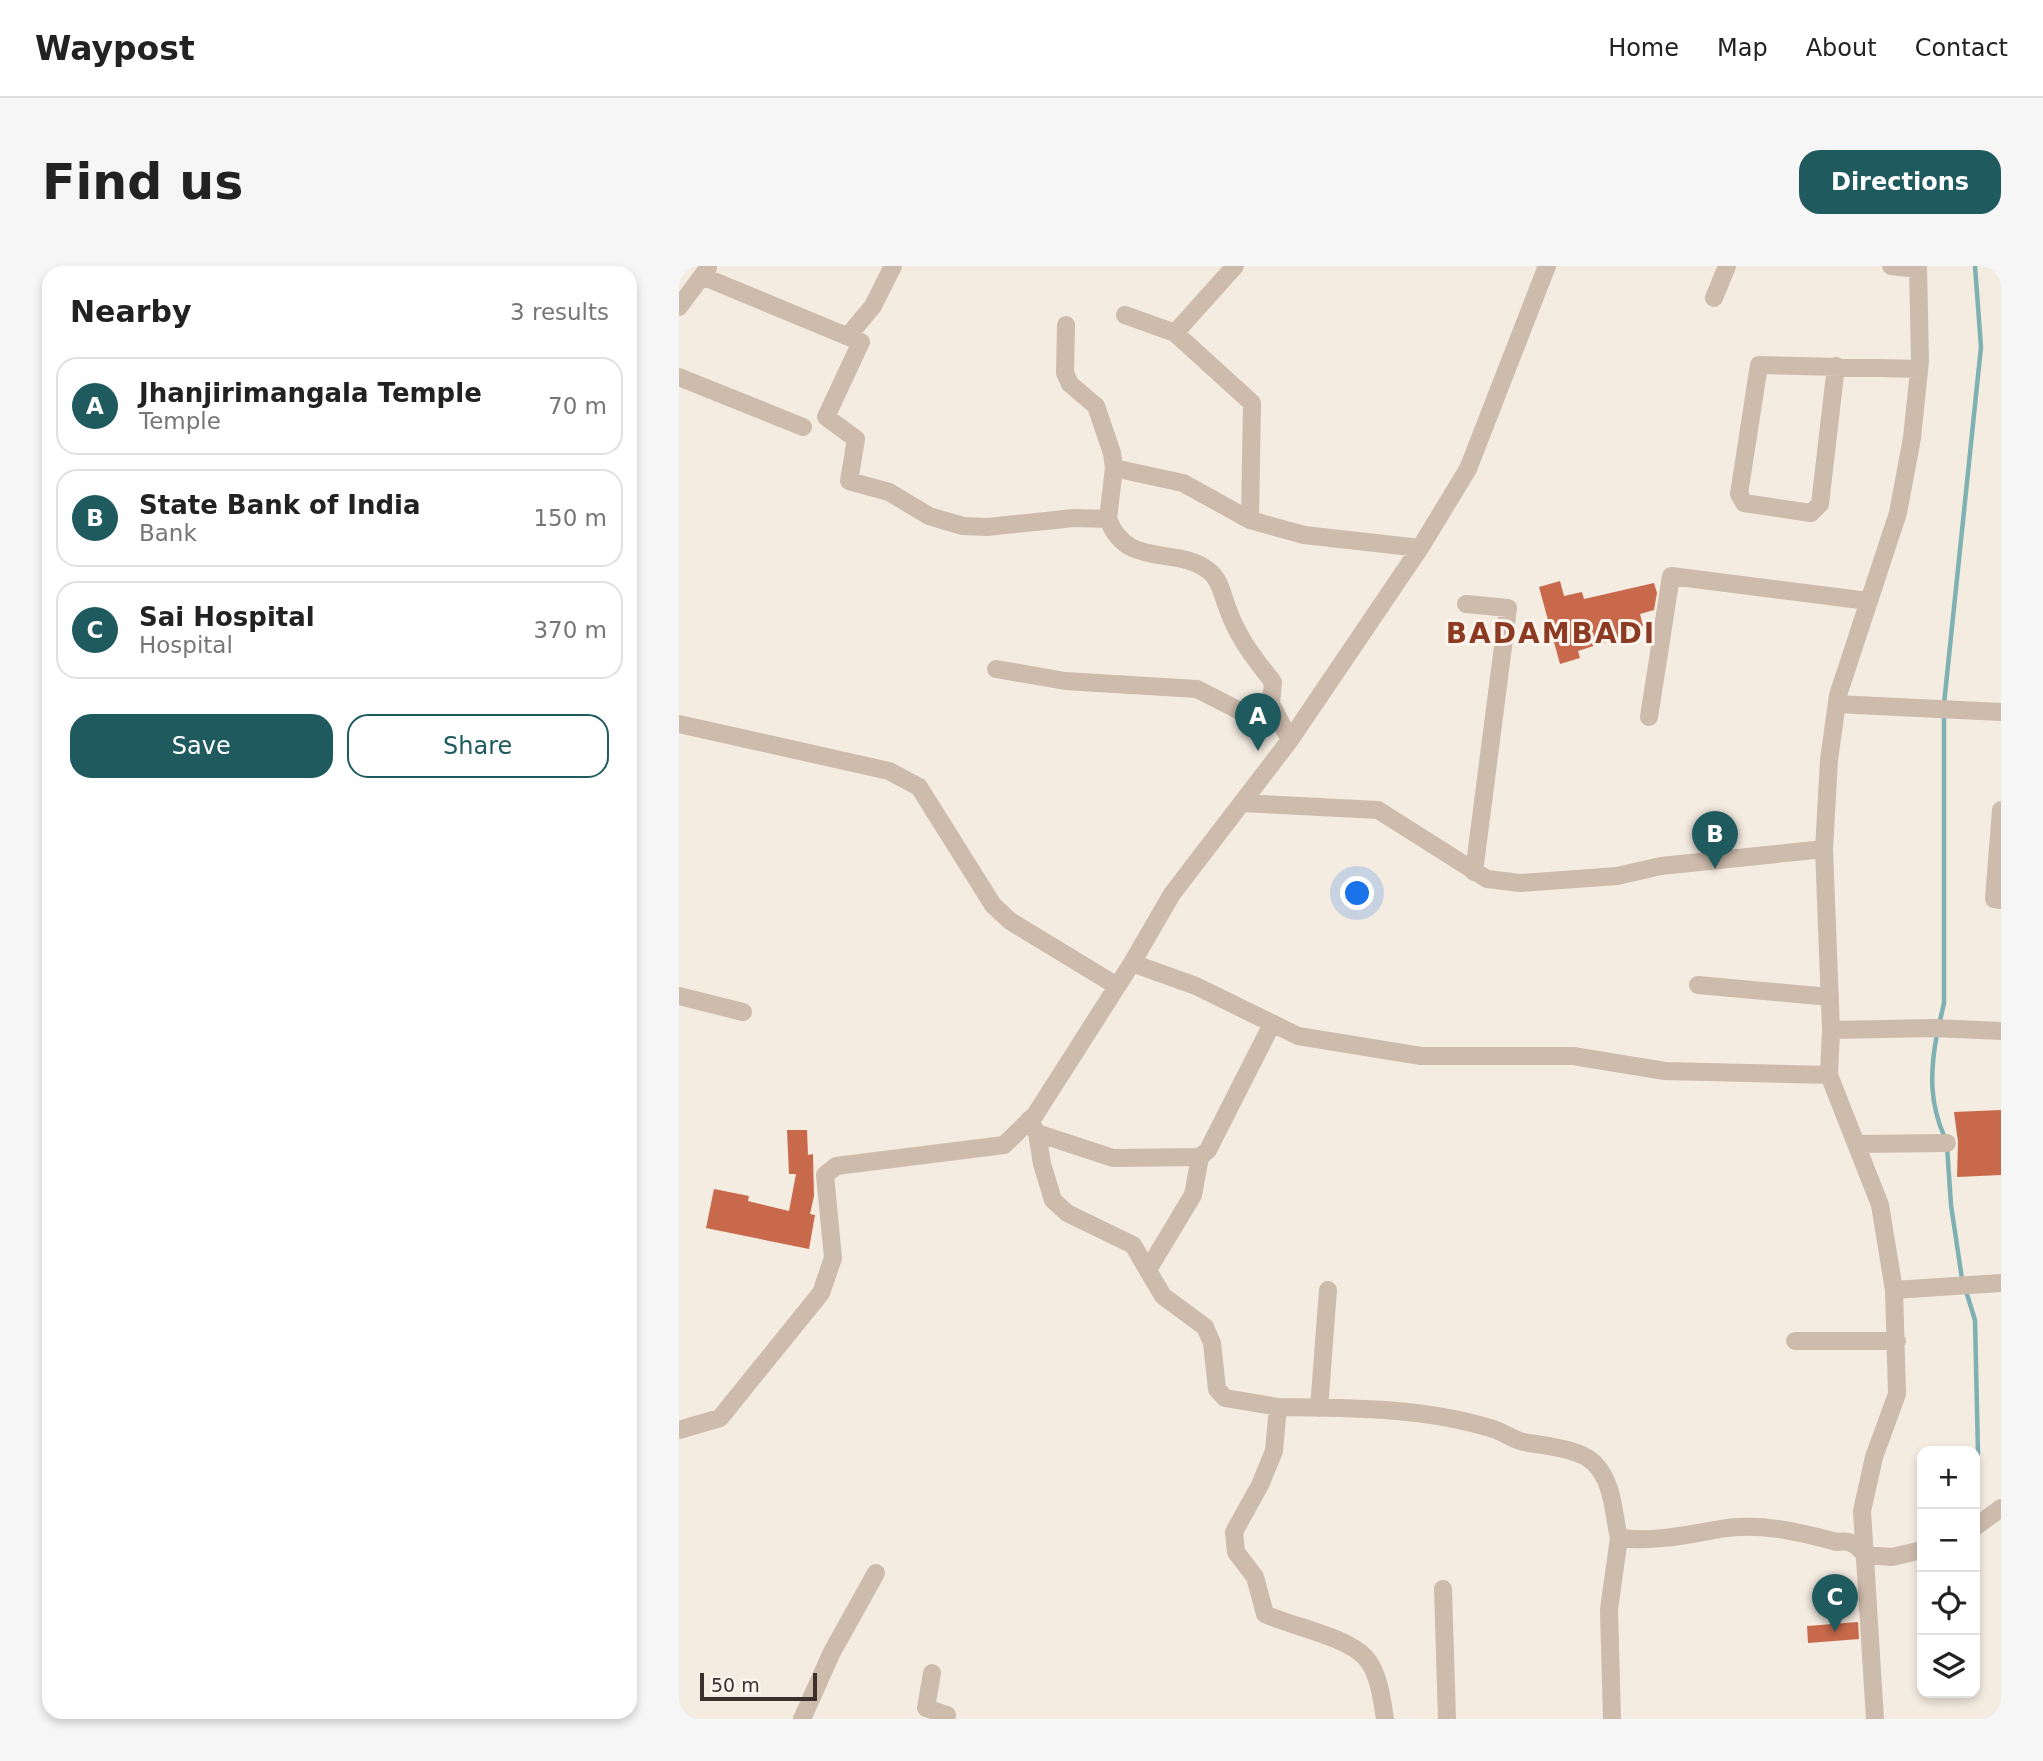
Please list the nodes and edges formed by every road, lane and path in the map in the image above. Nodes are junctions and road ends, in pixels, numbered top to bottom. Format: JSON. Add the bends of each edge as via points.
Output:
{"nodes":[{"id":1,"x":893,"y":266,"type":"edge"},
{"id":2,"x":1235,"y":266,"type":"edge"},
{"id":3,"x":1547,"y":266,"type":"edge"},
{"id":4,"x":1727,"y":266,"type":"edge"},
{"id":5,"x":1891,"y":266,"type":"edge"},
{"id":6,"x":1918,"y":267,"type":"edge"},
{"id":7,"x":706,"y":271,"type":"edge"},
{"id":8,"x":1714,"y":298,"type":"dead end"},
{"id":9,"x":679,"y":307,"type":"edge"},
{"id":10,"x":1125,"y":315,"type":"dead end"},
{"id":11,"x":1066,"y":325,"type":"dead end"},
{"id":12,"x":1175,"y":332,"type":"junction"},
{"id":13,"x":848,"y":336,"type":"junction"},
{"id":14,"x":1836,"y":366,"type":"junction"},
{"id":15,"x":1919,"y":369,"type":"junction"},
{"id":16,"x":679,"y":377,"type":"edge"},
{"id":17,"x":803,"y":427,"type":"dead end"},
{"id":18,"x":1114,"y":468,"type":"junction"},
{"id":19,"x":1108,"y":519,"type":"junction"},
{"id":20,"x":1250,"y":520,"type":"junction"},
{"id":21,"x":1420,"y":548,"type":"junction"},
{"id":22,"x":1868,"y":601,"type":"junction"},
{"id":23,"x":1466,"y":604,"type":"dead end"},
{"id":24,"x":996,"y":669,"type":"dead end"},
{"id":25,"x":1837,"y":704,"type":"junction"},
{"id":26,"x":2001,"y":712,"type":"edge"},
{"id":27,"x":1649,"y":717,"type":"dead end"},
{"id":28,"x":1278,"y":719,"type":"junction"},
{"id":29,"x":679,"y":724,"type":"edge"},
{"id":30,"x":1290,"y":740,"type":"junction"},
{"id":31,"x":1242,"y":803,"type":"junction"},
{"id":32,"x":2001,"y":810,"type":"edge"},
{"id":33,"x":1824,"y":849,"type":"junction"},
{"id":34,"x":1474,"y":872,"type":"junction"},
{"id":35,"x":2001,"y":900,"type":"edge"},
{"id":36,"x":1132,"y":963,"type":"junction"},
{"id":37,"x":1697,"y":985,"type":"dead end"},
{"id":38,"x":1117,"y":986,"type":"junction"},
{"id":39,"x":679,"y":996,"type":"edge"},
{"id":40,"x":1830,"y":997,"type":"junction"},
{"id":41,"x":743,"y":1012,"type":"dead end"},
{"id":42,"x":1272,"y":1024,"type":"junction"},
{"id":43,"x":1831,"y":1030,"type":"junction"},
{"id":44,"x":2001,"y":1031,"type":"edge"},
{"id":45,"x":1829,"y":1075,"type":"junction"},
{"id":46,"x":1033,"y":1127,"type":"junction"},
{"id":47,"x":1947,"y":1143,"type":"dead end"},
{"id":48,"x":1856,"y":1144,"type":"junction"},
{"id":49,"x":1200,"y":1157,"type":"junction"},
{"id":50,"x":1149,"y":1268,"type":"junction"},
{"id":51,"x":2001,"y":1283,"type":"edge"},
{"id":52,"x":1328,"y":1290,"type":"dead end"},
{"id":53,"x":1894,"y":1290,"type":"junction"},
{"id":54,"x":1794,"y":1341,"type":"dead end"},
{"id":55,"x":1897,"y":1341,"type":"junction"},
{"id":56,"x":1278,"y":1408,"type":"junction"},
{"id":57,"x":1319,"y":1408,"type":"junction"},
{"id":58,"x":679,"y":1430,"type":"edge"},
{"id":59,"x":2001,"y":1508,"type":"edge"},
{"id":60,"x":1980,"y":1523,"type":"edge"},
{"id":61,"x":1619,"y":1538,"type":"junction"},
{"id":62,"x":1917,"y":1551,"type":"edge"},
{"id":63,"x":1865,"y":1555,"type":"junction"},
{"id":64,"x":876,"y":1573,"type":"dead end"},
{"id":65,"x":1443,"y":1589,"type":"dead end"},
{"id":66,"x":932,"y":1674,"type":"dead end"},
{"id":67,"x":802,"y":1719,"type":"edge"},
{"id":68,"x":946,"y":1719,"type":"edge"},
{"id":69,"x":1385,"y":1719,"type":"edge"},
{"id":70,"x":1447,"y":1719,"type":"edge"},
{"id":71,"x":1612,"y":1719,"type":"edge"},
{"id":72,"x":1875,"y":1719,"type":"edge"}],
"edges":[{"from":1,"to":13,"type":"street","via":[[873,306]]},
{"from":2,"to":12,"type":"street"},
{"from":3,"to":21,"type":"street","via":[[1468,469]]},
{"from":4,"to":8,"type":"street"},
{"from":5,"to":6,"type":"street"},
{"from":6,"to":15,"type":"street"},
{"from":7,"to":9,"type":"street"},
{"from":7,"to":13,"type":"street"},
{"from":10,"to":12,"type":"street"},
{"from":11,"to":18,"type":"street","via":[[1065,373],[1070,384],[1096,406]]},
{"from":12,"to":20,"type":"street","via":[[1252,404]]},
{"from":13,"to":19,"type":"street","via":[[861,342],[826,417],[856,439],[849,481],[889,492],[929,516],[963,526]]},
{"from":14,"to":14,"type":"street","via":[[1817,510],[1811,513],[1744,503],[1739,494],[1759,365]]},
{"from":14,"to":15,"type":"street"},
{"from":15,"to":22,"type":"street","via":[[1898,513]]},
{"from":16,"to":17,"type":"street"},
{"from":18,"to":19,"type":"street"},
{"from":18,"to":20,"type":"street","via":[[1184,483]]},
{"from":19,"to":28,"type":"street","via":[[1114,534],[1130,547],[1198,564],[1211,572],[1235,632],[1273,682],[1271,704]]},
{"from":20,"to":21,"type":"street","via":[[1324,540]]},
{"from":21,"to":30,"type":"street"},
{"from":22,"to":25,"type":"street"},
{"from":22,"to":27,"type":"street","via":[[1671,576]]},
{"from":23,"to":34,"type":"street","via":[[1508,608]]},
{"from":24,"to":28,"type":"street","via":[[1065,681],[1197,689],[1242,712]]},
{"from":25,"to":26,"type":"street"},
{"from":25,"to":33,"type":"street"},
{"from":28,"to":30,"type":"street"},
{"from":29,"to":38,"type":"street","via":[[889,771],[919,787],[993,905],[1010,921]]},
{"from":30,"to":31,"type":"street"},
{"from":31,"to":34,"type":"street","via":[[1378,810]]},
{"from":31,"to":36,"type":"street","via":[[1172,894]]},
{"from":32,"to":35,"type":"street","via":[[1994,900]]},
{"from":33,"to":34,"type":"street","via":[[1661,866],[1564,882],[1487,879]]},
{"from":33,"to":40,"type":"street"},
{"from":36,"to":38,"type":"street"},
{"from":36,"to":42,"type":"street","via":[[1196,986]]},
{"from":37,"to":40,"type":"street"},
{"from":38,"to":46,"type":"street"},
{"from":39,"to":41,"type":"street"},
{"from":40,"to":43,"type":"street"},
{"from":42,"to":45,"type":"street","via":[[1298,1036],[1420,1056],[1573,1056],[1665,1071]]},
{"from":42,"to":49,"type":"street"},
{"from":43,"to":44,"type":"street"},
{"from":43,"to":45,"type":"street"},
{"from":45,"to":48,"type":"street"},
{"from":46,"to":49,"type":"street","via":[[1113,1158]]},
{"from":46,"to":50,"type":"street","via":[[1053,1200],[1067,1213],[1133,1245]]},
{"from":46,"to":58,"type":"street","via":[[1004,1145],[836,1166],[825,1175],[833,1258],[821,1293],[720,1418]]},
{"from":47,"to":48,"type":"street"},
{"from":48,"to":53,"type":"street","via":[[1880,1205]]},
{"from":49,"to":50,"type":"street","via":[[1193,1195]]},
{"from":50,"to":56,"type":"street","via":[[1163,1296],[1205,1328],[1215,1356],[1217,1389],[1225,1398]]},
{"from":51,"to":53,"type":"street"},
{"from":52,"to":57,"type":"street"},
{"from":53,"to":55,"type":"street"},
{"from":54,"to":55,"type":"street"},
{"from":55,"to":63,"type":"street","via":[[1897,1394],[1874,1457],[1863,1511]]},
{"from":56,"to":57,"type":"street"},
{"from":56,"to":69,"type":"street","via":[[1274,1451],[1234,1532],[1236,1552],[1255,1577],[1265,1614],[1365,1657],[1375,1673]]},
{"from":57,"to":61,"type":"street","via":[[1381,1409],[1461,1422],[1585,1457],[1594,1462],[1610,1489]]},
{"from":59,"to":60,"type":"street"},
{"from":61,"to":63,"type":"street","via":[[1646,1540],[1720,1529],[1770,1528],[1846,1541]]},
{"from":61,"to":71,"type":"street","via":[[1609,1609]]},
{"from":62,"to":63,"type":"street"},
{"from":63,"to":72,"type":"street"},
{"from":64,"to":67,"type":"street","via":[[832,1652]]},
{"from":65,"to":70,"type":"street"},
{"from":66,"to":68,"type":"street","via":[[926,1708],[947,1715]]}]}
